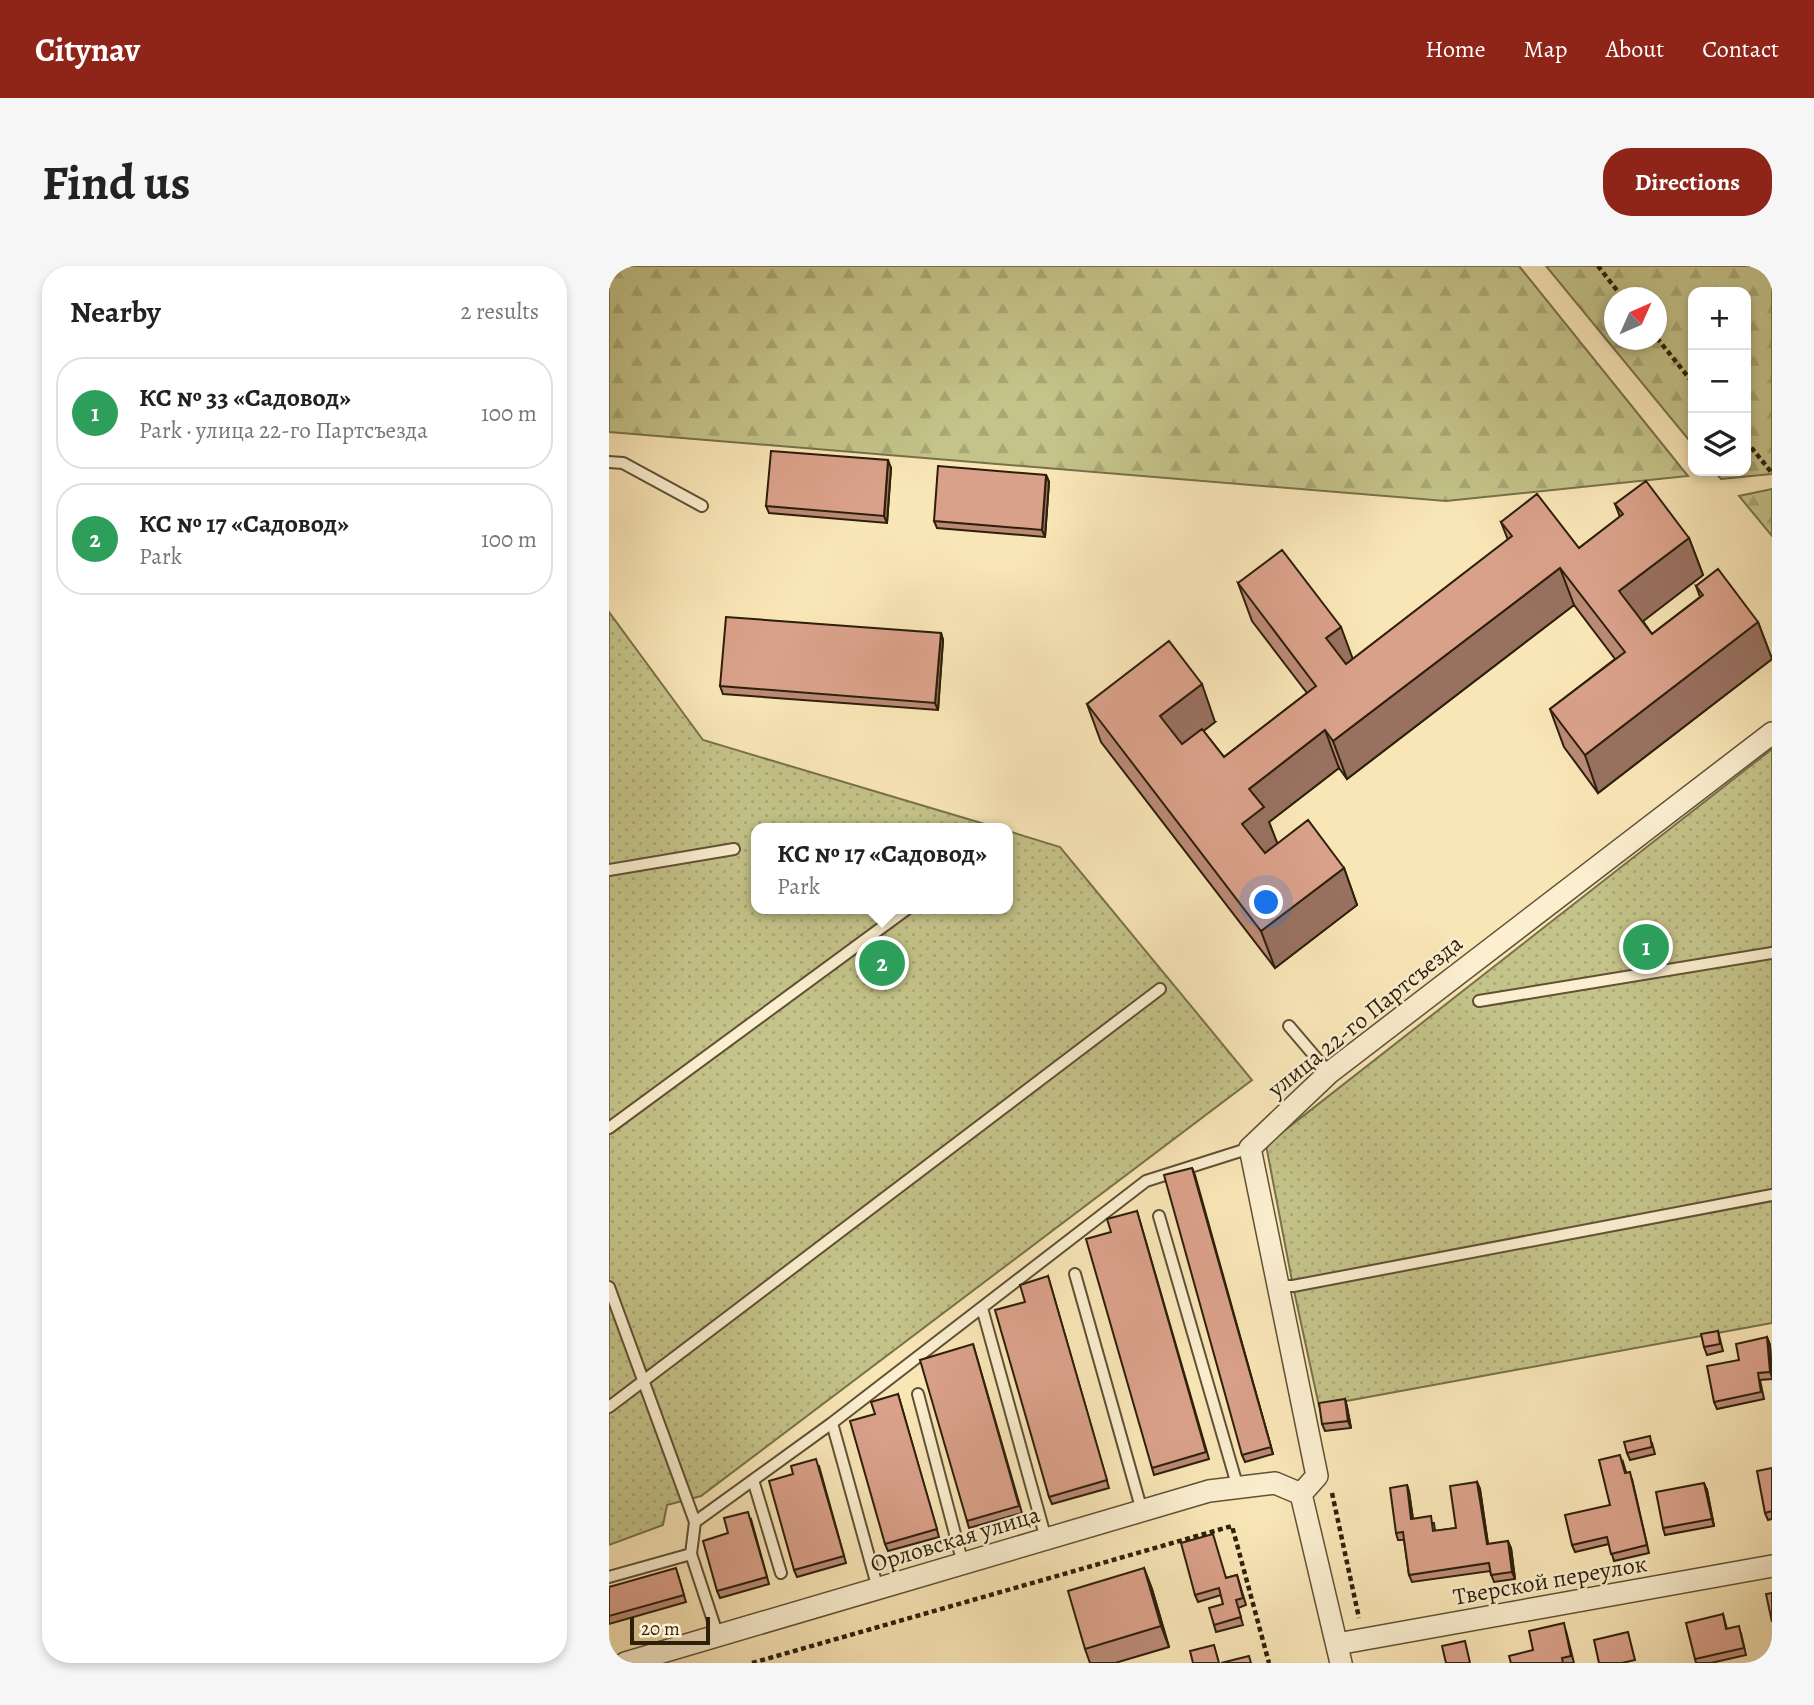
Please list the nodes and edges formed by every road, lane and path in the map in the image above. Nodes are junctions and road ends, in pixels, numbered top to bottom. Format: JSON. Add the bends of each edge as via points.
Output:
{"nodes":[{"id":1,"x":1598,"y":266,"type":"edge"},
{"id":2,"x":1614,"y":287,"type":"edge"},
{"id":3,"x":1667,"y":350,"type":"edge"},
{"id":4,"x":1688,"y":377,"type":"edge"},
{"id":5,"x":1751,"y":448,"type":"edge"},
{"id":6,"x":609,"y":462,"type":"edge"},
{"id":7,"x":1772,"y":473,"type":"edge"},
{"id":8,"x":702,"y":506,"type":"dead end"},
{"id":9,"x":1772,"y":733,"type":"edge"},
{"id":10,"x":734,"y":849,"type":"dead end"},
{"id":11,"x":609,"y":870,"type":"edge"},
{"id":12,"x":900,"y":914,"type":"edge"},
{"id":13,"x":1772,"y":953,"type":"edge"},
{"id":14,"x":1160,"y":989,"type":"dead end"},
{"id":15,"x":1479,"y":1001,"type":"dead end"},
{"id":16,"x":1289,"y":1026,"type":"dead end"},
{"id":17,"x":1329,"y":1073,"type":"junction"},
{"id":18,"x":609,"y":1128,"type":"edge"},
{"id":19,"x":1250,"y":1148,"type":"junction"},
{"id":20,"x":1772,"y":1195,"type":"edge"},
{"id":21,"x":1159,"y":1216,"type":"dead end"},
{"id":22,"x":1075,"y":1274,"type":"dead end"},
{"id":23,"x":1277,"y":1286,"type":"junction"},
{"id":24,"x":609,"y":1287,"type":"edge"},
{"id":25,"x":982,"y":1308,"type":"junction"},
{"id":26,"x":643,"y":1381,"type":"junction"},
{"id":27,"x":918,"y":1394,"type":"dead end"},
{"id":28,"x":609,"y":1407,"type":"edge"},
{"id":29,"x":832,"y":1423,"type":"junction"},
{"id":30,"x":753,"y":1480,"type":"junction"},
{"id":31,"x":1238,"y":1488,"type":"junction"},
{"id":32,"x":1301,"y":1494,"type":"junction"},
{"id":33,"x":1142,"y":1510,"type":"junction"},
{"id":34,"x":695,"y":1522,"type":"junction"},
{"id":35,"x":1046,"y":1539,"type":"junction"},
{"id":36,"x":691,"y":1554,"type":"junction"},
{"id":37,"x":963,"y":1564,"type":"junction"},
{"id":38,"x":1772,"y":1566,"type":"edge"},
{"id":39,"x":781,"y":1573,"type":"dead end"},
{"id":40,"x":609,"y":1577,"type":"edge"},
{"id":41,"x":878,"y":1589,"type":"junction"},
{"id":42,"x":718,"y":1636,"type":"junction"},
{"id":43,"x":1339,"y":1654,"type":"edge"},
{"id":44,"x":625,"y":1663,"type":"edge"},
{"id":45,"x":752,"y":1663,"type":"edge"},
{"id":46,"x":1269,"y":1663,"type":"edge"}],
"edges":[{"from":1,"to":2,"type":"path"},
{"from":3,"to":4,"type":"path"},
{"from":5,"to":7,"type":"path"},
{"from":6,"to":8,"type":"lane","via":[[623,463]]},
{"from":9,"to":17,"type":"street","name":"улица 22-го Партсъезда"},
{"from":10,"to":11,"type":"lane"},
{"from":12,"to":18,"type":"lane"},
{"from":13,"to":15,"type":"lane"},
{"from":14,"to":26,"type":"lane"},
{"from":16,"to":17,"type":"lane"},
{"from":17,"to":19,"type":"street","name":"улица 22-го Партсъезда"},
{"from":19,"to":23,"type":"street"},
{"from":19,"to":25,"type":"lane","via":[[1146,1181]]},
{"from":20,"to":23,"type":"lane"},
{"from":21,"to":31,"type":"lane"},
{"from":22,"to":33,"type":"lane"},
{"from":23,"to":32,"type":"street","via":[[1317,1476]]},
{"from":24,"to":26,"type":"lane"},
{"from":25,"to":29,"type":"lane"},
{"from":25,"to":35,"type":"lane"},
{"from":26,"to":28,"type":"lane"},
{"from":26,"to":34,"type":"lane"},
{"from":27,"to":37,"type":"lane"},
{"from":29,"to":30,"type":"lane"},
{"from":29,"to":41,"type":"lane"},
{"from":30,"to":34,"type":"lane"},
{"from":30,"to":39,"type":"lane"},
{"from":31,"to":32,"type":"street","name":"Орловская улица","via":[[1275,1483]]},
{"from":31,"to":33,"type":"street","name":"Орловская улица","via":[[1209,1491]]},
{"from":32,"to":43,"type":"street"},
{"from":33,"to":35,"type":"street","name":"Орловская улица"},
{"from":34,"to":36,"type":"lane"},
{"from":35,"to":37,"type":"street","name":"Орловская улица"},
{"from":36,"to":40,"type":"lane"},
{"from":36,"to":42,"type":"lane"},
{"from":37,"to":41,"type":"street","name":"Орловская улица"},
{"from":38,"to":43,"type":"street","name":"Тверской переулок"},
{"from":41,"to":42,"type":"street","name":"Орловская улица"},
{"from":42,"to":44,"type":"street","name":"Орловская улица"},
{"from":45,"to":46,"type":"path","via":[[1232,1526]]}]}
